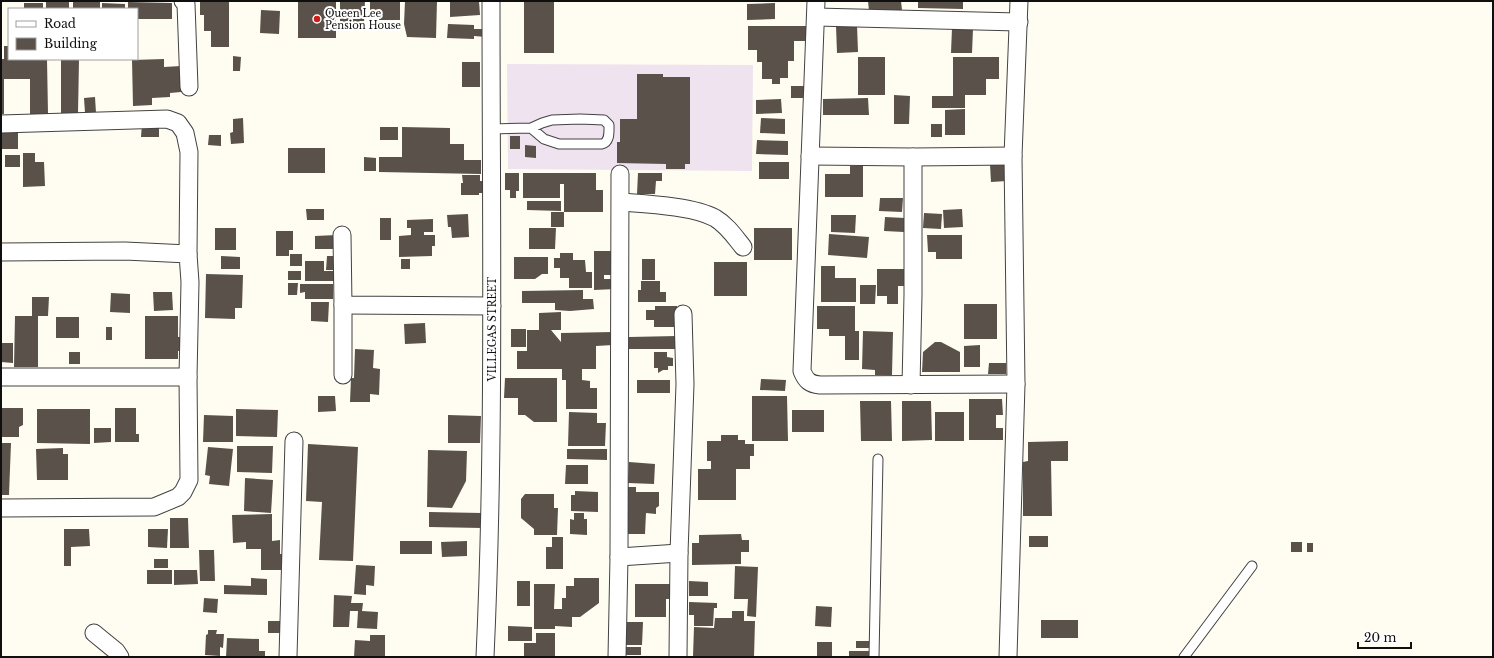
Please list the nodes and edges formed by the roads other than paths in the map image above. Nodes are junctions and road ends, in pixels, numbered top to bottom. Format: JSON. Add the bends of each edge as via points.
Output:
{"nodes":[{"id":1,"x":183,"y":1,"type":"edge"},
{"id":2,"x":491,"y":1,"type":"edge"},
{"id":3,"x":1019,"y":1,"type":"edge"},
{"id":4,"x":816,"y":9,"type":"edge"},
{"id":5,"x":1019,"y":22,"type":"junction"},
{"id":6,"x":189,"y":87,"type":"dead end"},
{"id":7,"x":1,"y":124,"type":"edge"},
{"id":8,"x":491,"y":128,"type":"junction"},
{"id":9,"x":531,"y":128,"type":"junction"},
{"id":10,"x":810,"y":156,"type":"junction"},
{"id":11,"x":1013,"y":156,"type":"junction"},
{"id":12,"x":913,"y":157,"type":"junction"},
{"id":13,"x":620,"y":174,"type":"dead end"},
{"id":14,"x":621,"y":202,"type":"junction"},
{"id":15,"x":342,"y":235,"type":"dead end"},
{"id":16,"x":743,"y":247,"type":"dead end"},
{"id":17,"x":1,"y":252,"type":"edge"},
{"id":18,"x":188,"y":254,"type":"junction"},
{"id":19,"x":343,"y":305,"type":"junction"},
{"id":20,"x":492,"y":306,"type":"junction"},
{"id":21,"x":683,"y":314,"type":"dead end"},
{"id":22,"x":343,"y":375,"type":"dead end"},
{"id":23,"x":1,"y":377,"type":"edge"},
{"id":24,"x":188,"y":377,"type":"junction"},
{"id":25,"x":1016,"y":384,"type":"junction"},
{"id":26,"x":911,"y":385,"type":"junction"},
{"id":27,"x":294,"y":441,"type":"dead end"},
{"id":28,"x":878,"y":459,"type":"dead end"},
{"id":29,"x":1,"y":508,"type":"edge"},
{"id":30,"x":679,"y":553,"type":"junction"},
{"id":31,"x":619,"y":557,"type":"junction"},
{"id":32,"x":1252,"y":566,"type":"dead end"},
{"id":33,"x":94,"y":633,"type":"dead end"},
{"id":34,"x":120,"y":657,"type":"edge"},
{"id":35,"x":288,"y":657,"type":"edge"},
{"id":36,"x":485,"y":657,"type":"edge"},
{"id":37,"x":617,"y":657,"type":"edge"},
{"id":38,"x":678,"y":657,"type":"edge"},
{"id":39,"x":874,"y":657,"type":"edge"},
{"id":40,"x":1008,"y":657,"type":"edge"},
{"id":41,"x":1184,"y":657,"type":"edge"}],
"edges":[{"from":1,"to":6,"type":"street","via":[[186,4]]},
{"from":2,"to":8,"type":"street","name":"VILLEGAS STREET"},
{"from":3,"to":5,"type":"street"},
{"from":4,"to":5,"type":"street"},
{"from":4,"to":10,"type":"street"},
{"from":5,"to":11,"type":"street"},
{"from":7,"to":18,"type":"street","via":[[167,120],[178,123],[185,133],[189,152]]},
{"from":8,"to":9,"type":"lane"},
{"from":8,"to":20,"type":"street","name":"VILLEGAS STREET"},
{"from":9,"to":9,"type":"lane","via":[[544,139],[559,144],[602,144],[607,141],[609,134],[609,125],[604,120],[552,120]]},
{"from":10,"to":12,"type":"street"},
{"from":10,"to":26,"type":"street","via":[[802,371],[805,378],[813,384],[820,385]]},
{"from":11,"to":12,"type":"street"},
{"from":11,"to":25,"type":"street"},
{"from":12,"to":26,"type":"street"},
{"from":13,"to":14,"type":"street"},
{"from":14,"to":16,"type":"street","via":[[673,207],[702,213],[715,218],[726,227]]},
{"from":14,"to":31,"type":"street"},
{"from":15,"to":19,"type":"street"},
{"from":17,"to":18,"type":"street","via":[[125,251]]},
{"from":18,"to":24,"type":"street"},
{"from":19,"to":20,"type":"street"},
{"from":19,"to":22,"type":"street"},
{"from":20,"to":36,"type":"street","name":"VILLEGAS STREET","via":[[489,560]]},
{"from":21,"to":30,"type":"street","via":[[685,384]]},
{"from":23,"to":24,"type":"street"},
{"from":24,"to":29,"type":"street","via":[[189,480],[178,497],[154,507]]},
{"from":25,"to":26,"type":"street"},
{"from":25,"to":40,"type":"street"},
{"from":27,"to":35,"type":"street"},
{"from":28,"to":39,"type":"lane"},
{"from":30,"to":31,"type":"street"},
{"from":30,"to":38,"type":"street"},
{"from":31,"to":37,"type":"street"},
{"from":32,"to":41,"type":"lane"},
{"from":33,"to":34,"type":"street"}]}
